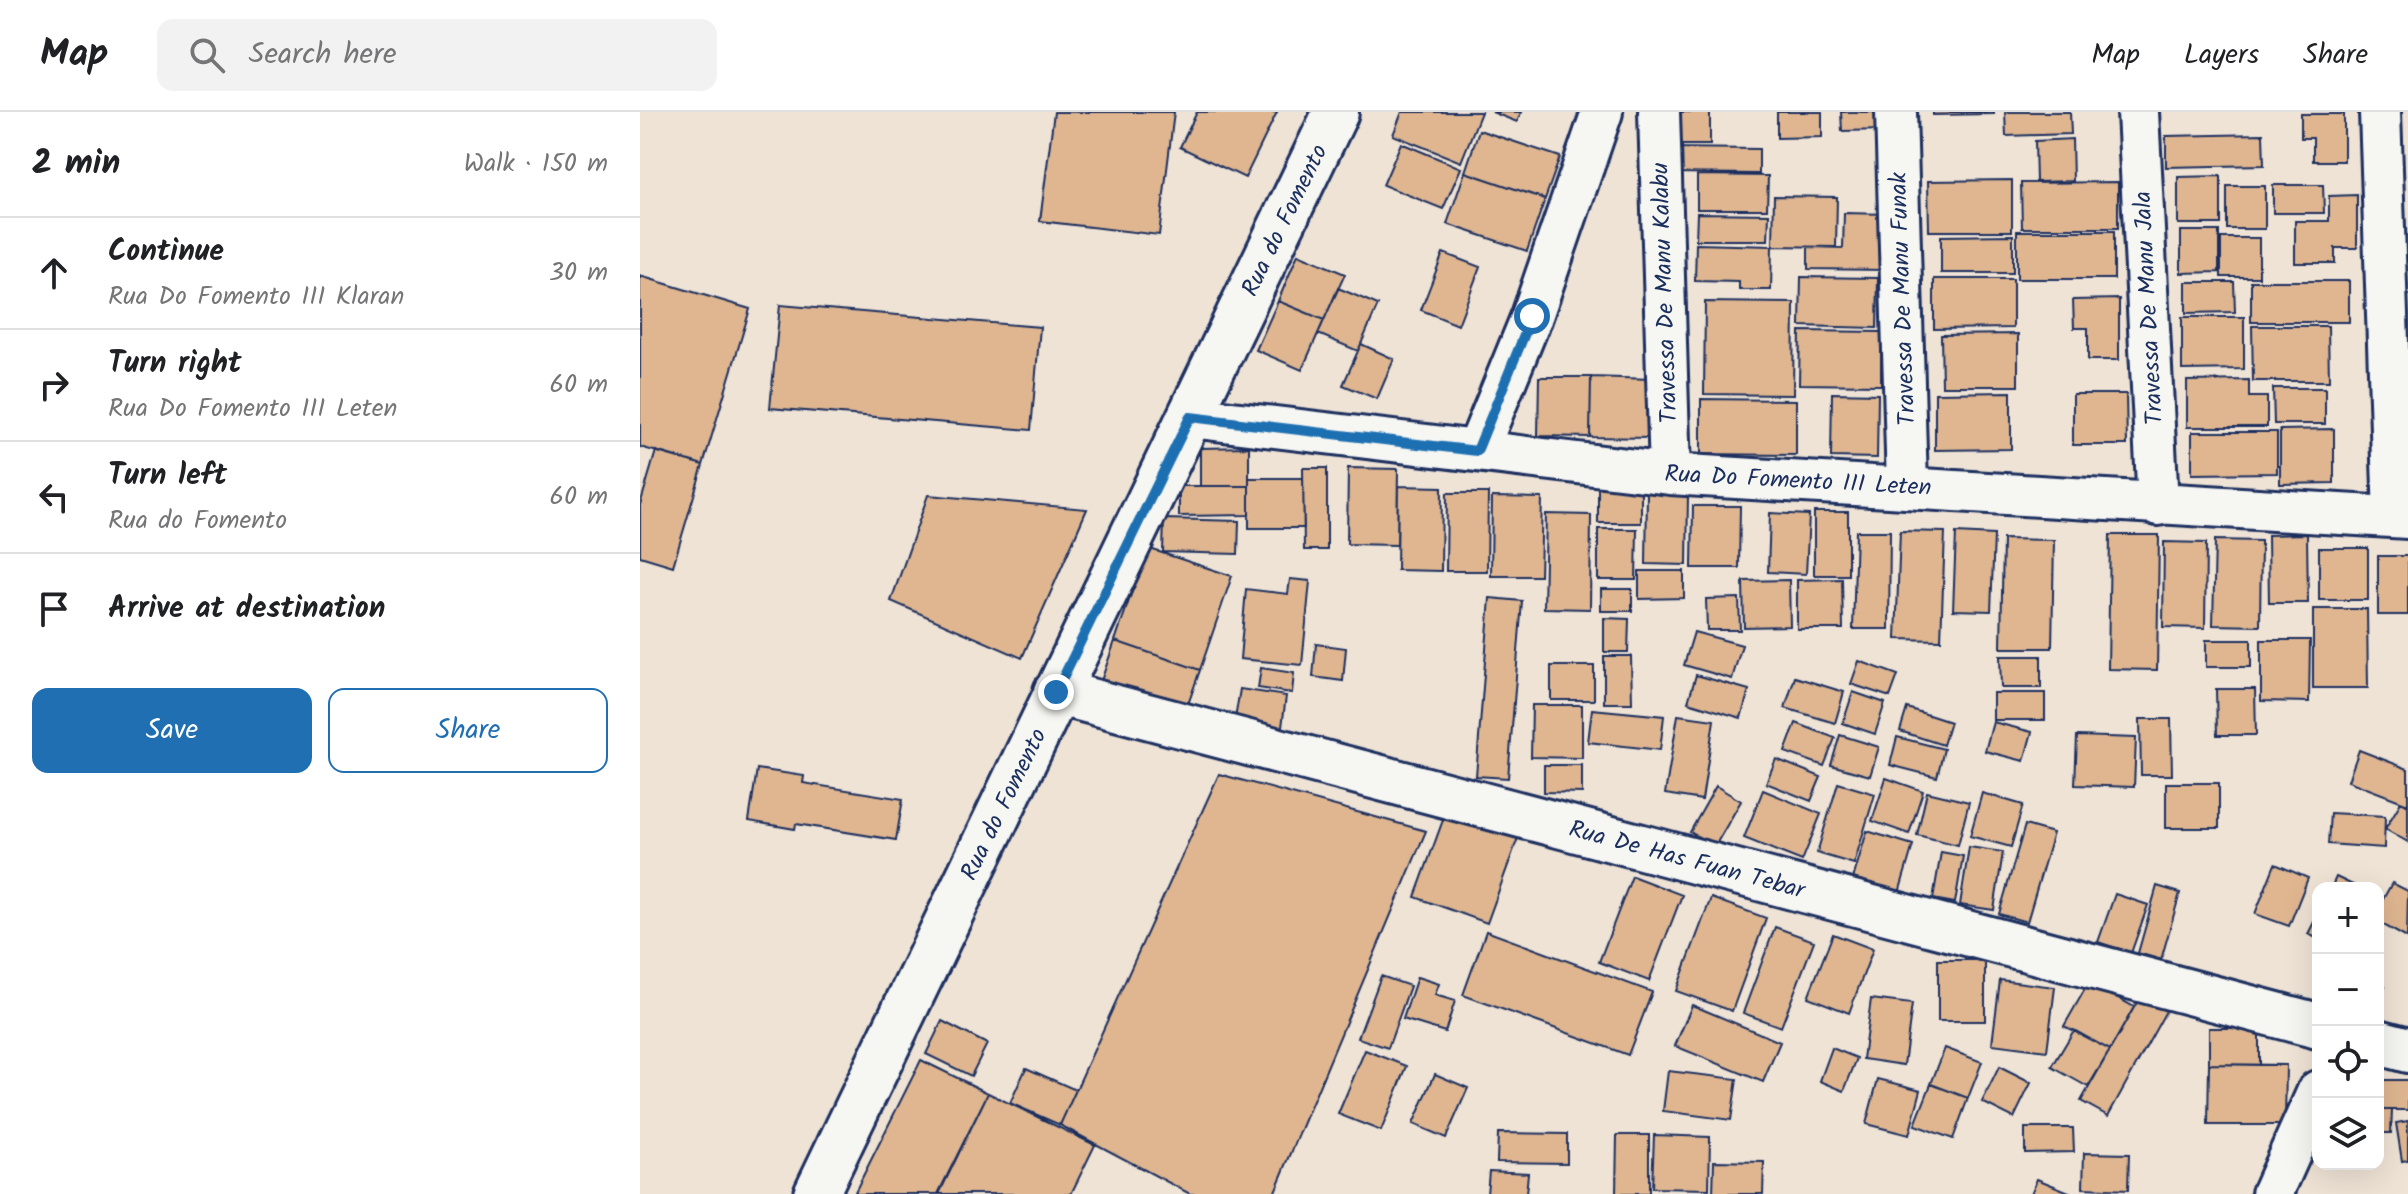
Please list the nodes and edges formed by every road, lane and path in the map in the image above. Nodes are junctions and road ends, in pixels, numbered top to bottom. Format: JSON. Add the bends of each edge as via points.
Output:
{"nodes":[{"id":1,"x":1336,"y":112,"type":"edge"},
{"id":2,"x":1602,"y":112,"type":"edge"},
{"id":3,"x":1659,"y":112,"type":"edge"},
{"id":4,"x":1896,"y":112,"type":"edge"},
{"id":5,"x":2138,"y":112,"type":"edge"},
{"id":6,"x":2380,"y":112,"type":"edge"},
{"id":7,"x":1190,"y":417,"type":"junction"},
{"id":8,"x":1477,"y":451,"type":"junction"},
{"id":9,"x":1670,"y":474,"type":"junction"},
{"id":10,"x":1907,"y":486,"type":"junction"},
{"id":11,"x":2158,"y":505,"type":"junction"},
{"id":12,"x":2401,"y":517,"type":"edge"},
{"id":13,"x":1056,"y":692,"type":"junction"},
{"id":14,"x":2312,"y":1024,"type":"edge"},
{"id":15,"x":2384,"y":1044,"type":"edge"},
{"id":16,"x":2408,"y":1050,"type":"edge"},
{"id":17,"x":2315,"y":1098,"type":"edge"},
{"id":18,"x":816,"y":1194,"type":"edge"},
{"id":19,"x":2272,"y":1194,"type":"edge"}],
"edges":[{"from":1,"to":7,"type":"street","name":"Rua do Fomento"},
{"from":2,"to":8,"type":"street","via":[[1532,316]]},
{"from":3,"to":9,"type":"street","name":"Travessa De Manu Kalabu"},
{"from":4,"to":10,"type":"street","name":"Travessa De Manu Funak"},
{"from":5,"to":11,"type":"street","name":"Travessa De Manu Jala"},
{"from":6,"to":12,"type":"street"},
{"from":7,"to":8,"type":"street","name":"Rua Do Fomento III Leten"},
{"from":7,"to":13,"type":"street","name":"Rua do Fomento"},
{"from":8,"to":9,"type":"street","name":"Rua Do Fomento III Leten"},
{"from":9,"to":10,"type":"street","name":"Rua Do Fomento III Leten"},
{"from":10,"to":11,"type":"street","name":"Rua Do Fomento III Leten"},
{"from":11,"to":12,"type":"street","name":"Rua Do Fomento III Leten"},
{"from":13,"to":14,"type":"street","name":"Rua De Has Fuan Tebar"},
{"from":13,"to":18,"type":"street","name":"Rua do Fomento"},
{"from":15,"to":16,"type":"street"},
{"from":17,"to":19,"type":"street"}]}
